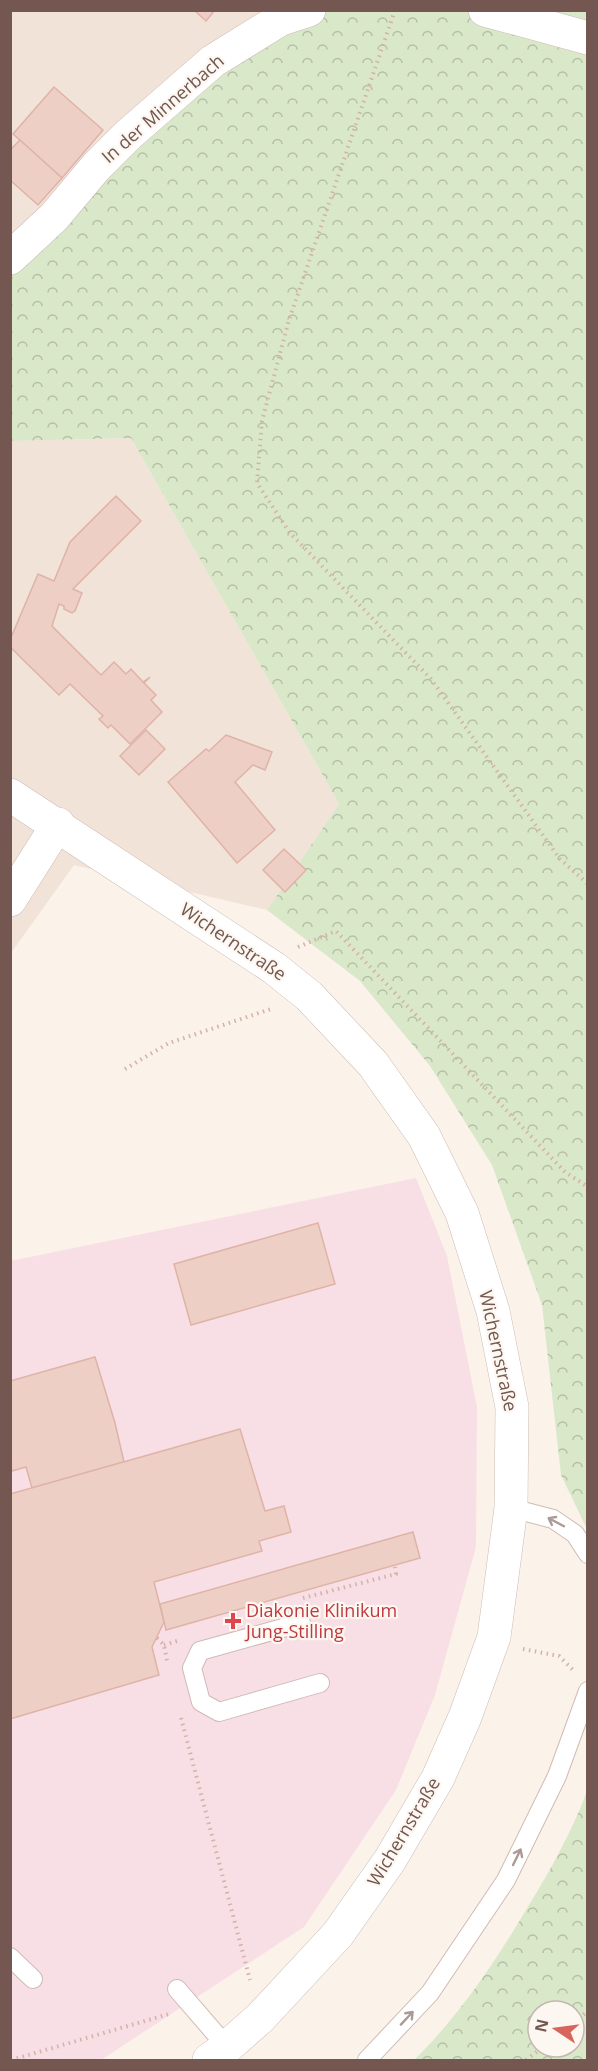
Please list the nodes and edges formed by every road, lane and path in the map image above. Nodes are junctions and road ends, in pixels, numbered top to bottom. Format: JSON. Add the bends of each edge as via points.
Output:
{"nodes":[{"id":1,"x":309,"y":10,"type":"edge"},
{"id":2,"x":395,"y":10,"type":"edge"},
{"id":3,"x":485,"y":10,"type":"edge"},
{"id":4,"x":588,"y":38,"type":"edge"},
{"id":5,"x":10,"y":258,"type":"edge"},
{"id":6,"x":10,"y":795,"type":"edge"},
{"id":7,"x":58,"y":825,"type":"junction"},
{"id":8,"x":588,"y":884,"type":"edge"},
{"id":9,"x":10,"y":900,"type":"edge"},
{"id":10,"x":264,"y":962,"type":"junction"},
{"id":11,"x":309,"y":996,"type":"junction"},
{"id":12,"x":125,"y":1069,"type":"dead end"},
{"id":13,"x":588,"y":1187,"type":"edge"},
{"id":14,"x":511,"y":1509,"type":"junction"},
{"id":15,"x":588,"y":1554,"type":"edge"},
{"id":16,"x":301,"y":1623,"type":"dead end"},
{"id":17,"x":157,"y":1638,"type":"dead end"},
{"id":18,"x":164,"y":1645,"type":"dead end"},
{"id":19,"x":530,"y":1651,"type":"dead end"},
{"id":20,"x":559,"y":1656,"type":"dead end"},
{"id":21,"x":320,"y":1683,"type":"dead end"},
{"id":22,"x":588,"y":1691,"type":"edge"},
{"id":23,"x":190,"y":1755,"type":"dead end"},
{"id":24,"x":10,"y":1957,"type":"edge"},
{"id":25,"x":249,"y":1975,"type":"dead end"},
{"id":26,"x":33,"y":1979,"type":"dead end"},
{"id":27,"x":177,"y":1989,"type":"dead end"},
{"id":28,"x":189,"y":2004,"type":"junction"},
{"id":29,"x":218,"y":2054,"type":"edge"},
{"id":30,"x":11,"y":2061,"type":"edge"},
{"id":31,"x":367,"y":2061,"type":"edge"}],
"edges":[{"from":1,"to":5,"type":"street","name":"In der Minnerbach","via":[[281,19],[213,61],[128,135],[54,217]]},
{"from":2,"to":8,"type":"path","via":[[289,320],[262,421],[257,483],[291,533],[431,679],[560,858]]},
{"from":3,"to":4,"type":"street"},
{"from":6,"to":7,"type":"street","name":"Wichernstraße"},
{"from":7,"to":9,"type":"street"},
{"from":7,"to":10,"type":"street","name":"Wichernstraße"},
{"from":10,"to":11,"type":"street","name":"Wichernstraße"},
{"from":10,"to":13,"type":"path","via":[[336,931],[565,1172]]},
{"from":11,"to":12,"type":"path","via":[[169,1044]]},
{"from":11,"to":14,"type":"street","name":"Wichernstraße","via":[[373,1064],[424,1136],[462,1213],[493,1311],[512,1407]]},
{"from":15,"to":14,"type":"lane","one_way":true,"via":[[575,1534],[553,1519]]},
{"from":14,"to":29,"type":"street","name":"Wichernstraße","via":[[494,1637],[438,1778],[390,1860],[338,1934],[260,2018]]},
{"from":16,"to":21,"type":"lane","via":[[200,1651],[192,1668],[201,1702],[219,1712]]},
{"from":17,"to":18,"type":"path"},
{"from":19,"to":20,"type":"path"},
{"from":31,"to":22,"type":"lane","one_way":true,"via":[[430,1993],[506,1880],[557,1776]]},
{"from":23,"to":25,"type":"path"},
{"from":24,"to":26,"type":"lane"},
{"from":27,"to":28,"type":"lane"},
{"from":28,"to":29,"type":"lane"},
{"from":28,"to":30,"type":"path","via":[[167,2015]]}]}
